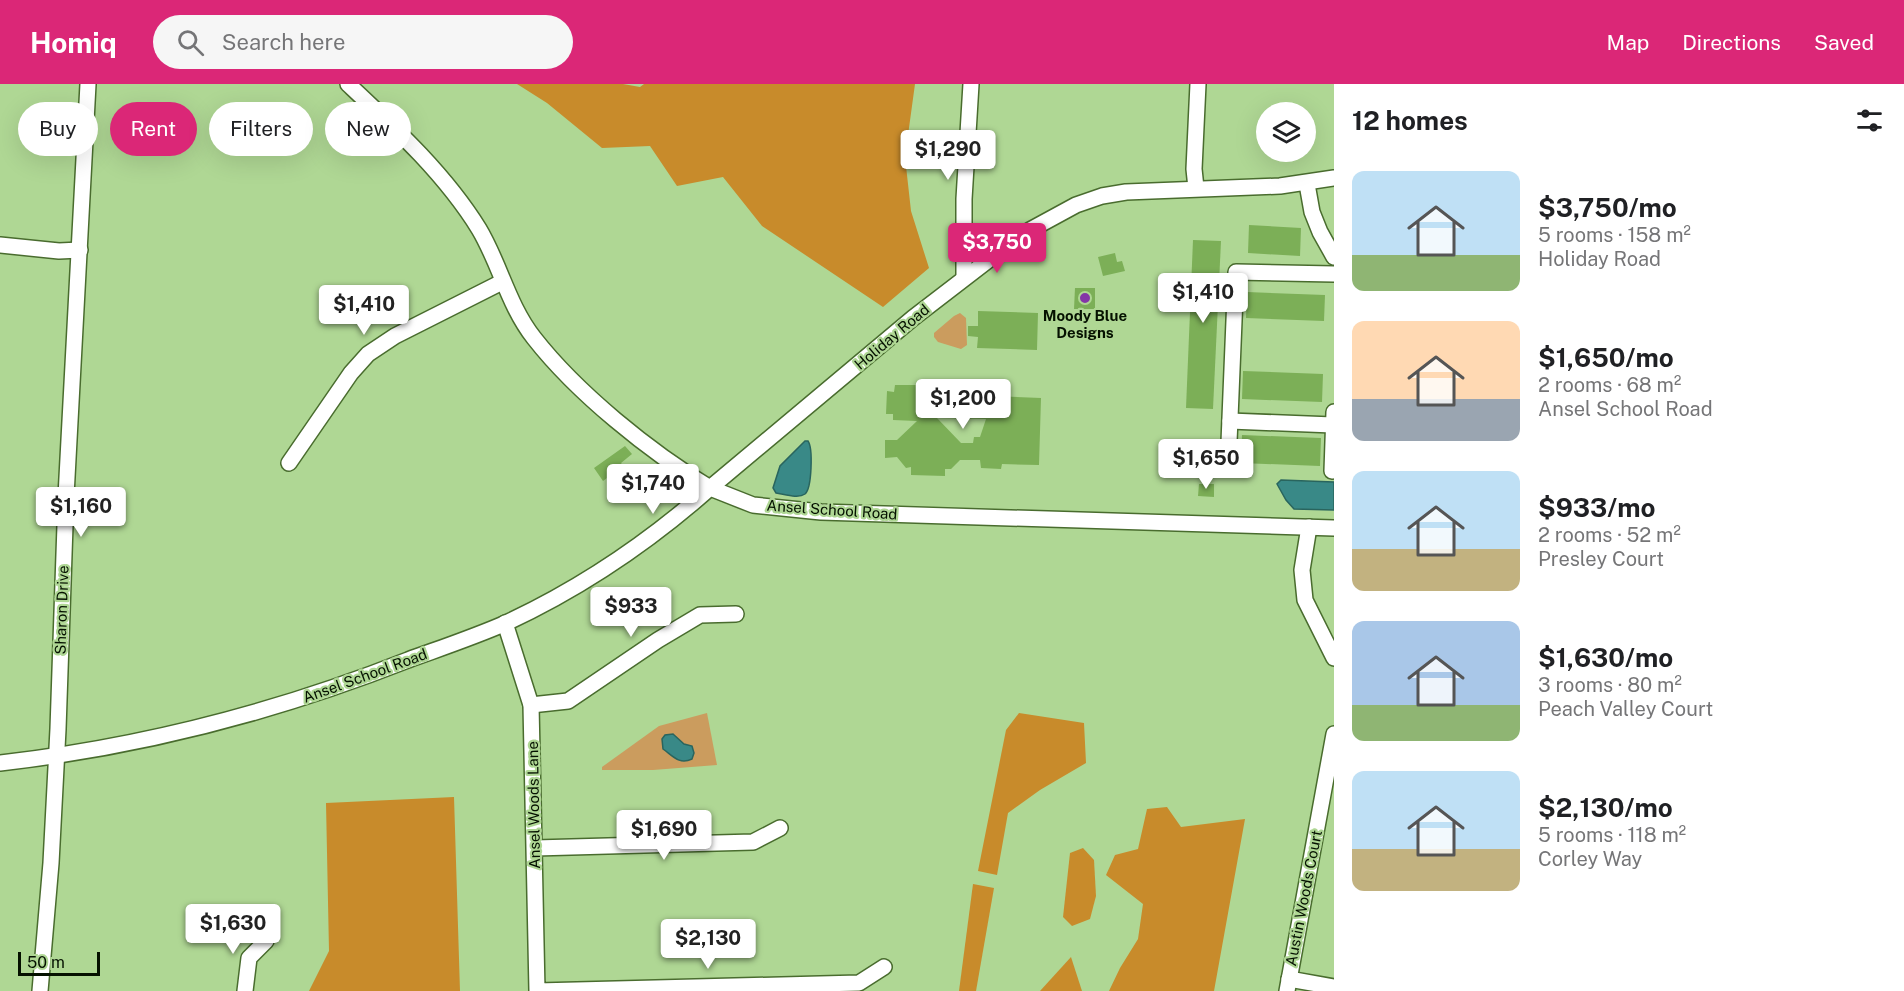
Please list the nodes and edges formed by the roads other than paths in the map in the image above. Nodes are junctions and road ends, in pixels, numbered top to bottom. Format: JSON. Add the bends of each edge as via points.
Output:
{"nodes":[{"id":1,"x":88,"y":84,"type":"edge"},
{"id":2,"x":348,"y":84,"type":"edge"},
{"id":3,"x":971,"y":84,"type":"edge"},
{"id":4,"x":1198,"y":84,"type":"edge"},
{"id":5,"x":1334,"y":178,"type":"edge"},
{"id":6,"x":1308,"y":184,"type":"junction"},
{"id":7,"x":1196,"y":188,"type":"junction"},
{"id":8,"x":0,"y":245,"type":"edge"},
{"id":9,"x":80,"y":250,"type":"junction"},
{"id":10,"x":1334,"y":257,"type":"edge"},
{"id":11,"x":1334,"y":274,"type":"edge"},
{"id":12,"x":964,"y":278,"type":"junction"},
{"id":13,"x":502,"y":282,"type":"junction"},
{"id":14,"x":1334,"y":412,"type":"edge"},
{"id":15,"x":1230,"y":421,"type":"junction"},
{"id":16,"x":1334,"y":425,"type":"edge"},
{"id":17,"x":1229,"y":442,"type":"dead end"},
{"id":18,"x":289,"y":463,"type":"dead end"},
{"id":19,"x":1332,"y":471,"type":"dead end"},
{"id":20,"x":710,"y":488,"type":"junction"},
{"id":21,"x":1309,"y":527,"type":"junction"},
{"id":22,"x":1334,"y":528,"type":"edge"},
{"id":23,"x":736,"y":614,"type":"dead end"},
{"id":24,"x":505,"y":623,"type":"junction"},
{"id":25,"x":1334,"y":658,"type":"edge"},
{"id":26,"x":531,"y":705,"type":"junction"},
{"id":27,"x":1334,"y":734,"type":"edge"},
{"id":28,"x":56,"y":756,"type":"junction"},
{"id":29,"x":1332,"y":757,"type":"edge"},
{"id":30,"x":0,"y":763,"type":"edge"},
{"id":31,"x":780,"y":828,"type":"dead end"},
{"id":32,"x":536,"y":848,"type":"junction"},
{"id":33,"x":266,"y":941,"type":"dead end"},
{"id":34,"x":884,"y":967,"type":"dead end"},
{"id":35,"x":1288,"y":985,"type":"edge"},
{"id":36,"x":1334,"y":987,"type":"edge"},
{"id":37,"x":40,"y":991,"type":"edge"},
{"id":38,"x":245,"y":991,"type":"edge"},
{"id":39,"x":537,"y":991,"type":"edge"}],
"edges":[{"from":1,"to":9,"type":"street","name":"Sharon Drive"},
{"from":2,"to":13,"type":"street","via":[[430,167],[466,211],[489,248]]},
{"from":3,"to":12,"type":"street"},
{"from":4,"to":7,"type":"street"},
{"from":5,"to":6,"type":"street","name":"Holiday Road"},
{"from":6,"to":7,"type":"street","name":"Holiday Road"},
{"from":6,"to":10,"type":"street","via":[[1312,212]]},
{"from":7,"to":12,"type":"street","name":"Holiday Road","via":[[1126,192],[1083,202],[1030,230]]},
{"from":8,"to":9,"type":"street"},
{"from":9,"to":28,"type":"street","name":"Sharon Drive"},
{"from":11,"to":15,"type":"street","via":[[1236,272]]},
{"from":12,"to":20,"type":"street","name":"Holiday Road"},
{"from":13,"to":18,"type":"street","via":[[395,336],[368,354]]},
{"from":13,"to":20,"type":"street","via":[[535,339],[581,388],[615,419]]},
{"from":14,"to":16,"type":"street"},
{"from":15,"to":16,"type":"street"},
{"from":15,"to":17,"type":"street"},
{"from":16,"to":19,"type":"street"},
{"from":20,"to":21,"type":"street","name":"Ansel School Road","via":[[753,505],[821,512]]},
{"from":20,"to":24,"type":"street","name":"Ansel School Road","via":[[671,523],[606,566]]},
{"from":21,"to":22,"type":"street","name":"Ansel School Road"},
{"from":21,"to":25,"type":"street","via":[[1302,570],[1305,600]]},
{"from":23,"to":26,"type":"street","via":[[700,615],[568,701]]},
{"from":24,"to":26,"type":"street","name":"Ansel Woods Lane"},
{"from":24,"to":28,"type":"street","name":"Ansel School Road","via":[[341,687],[269,710],[202,728]]},
{"from":26,"to":32,"type":"street","name":"Ansel Woods Lane"},
{"from":27,"to":29,"type":"street","name":"Austin Woods Court"},
{"from":28,"to":30,"type":"street","name":"Ansel School Road"},
{"from":28,"to":37,"type":"street","name":"Sharon Drive"},
{"from":29,"to":35,"type":"street","name":"Austin Woods Court"},
{"from":31,"to":32,"type":"street","via":[[753,842]]},
{"from":32,"to":39,"type":"street","name":"Ansel Woods Lane"},
{"from":33,"to":38,"type":"street","via":[[249,958]]},
{"from":34,"to":39,"type":"street","via":[[859,983]]},
{"from":35,"to":36,"type":"street"}]}
